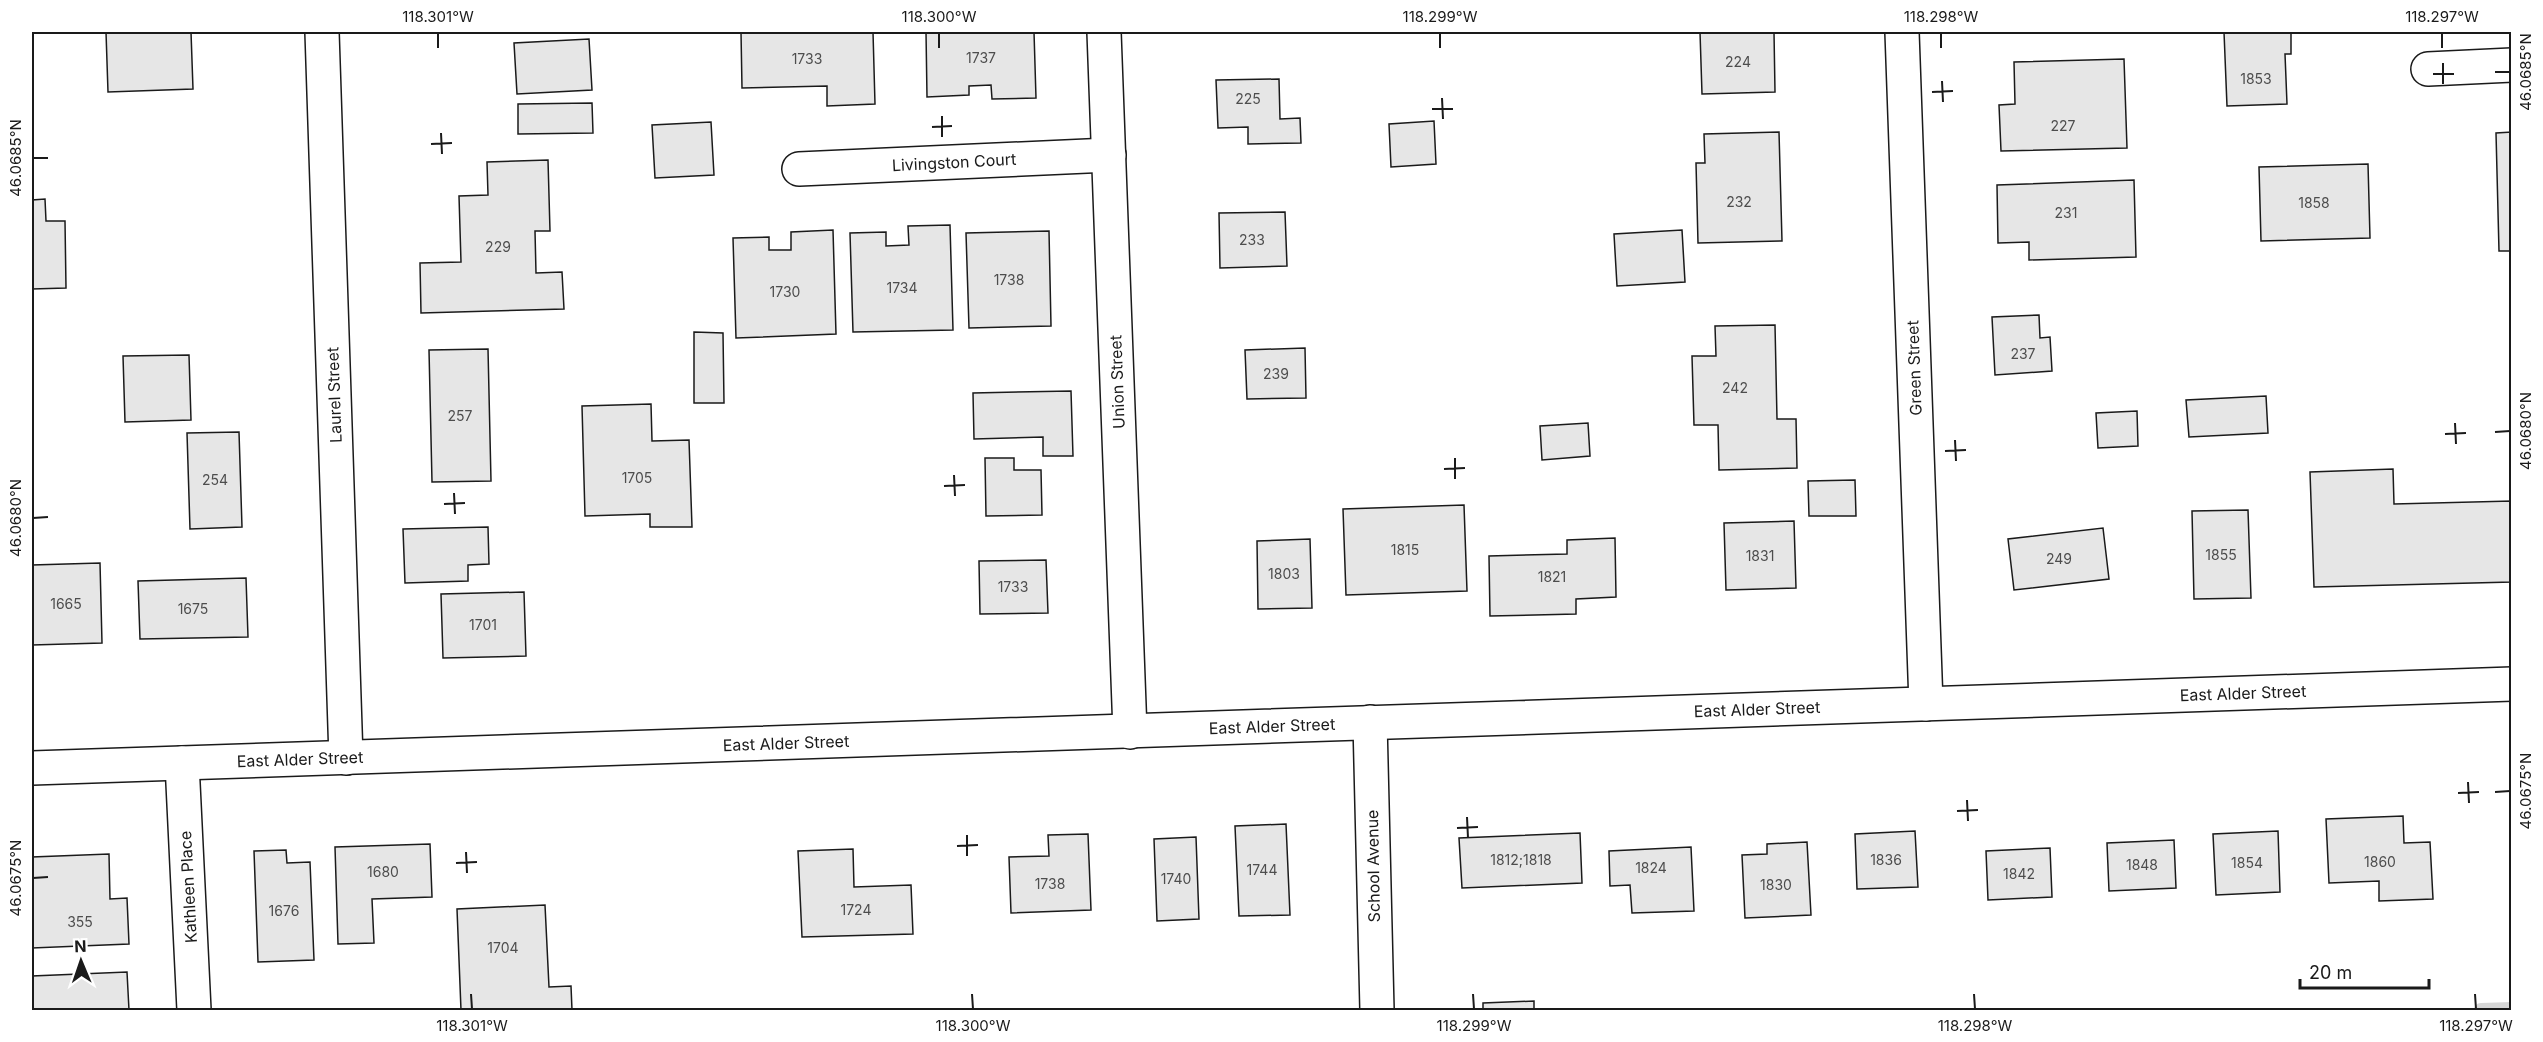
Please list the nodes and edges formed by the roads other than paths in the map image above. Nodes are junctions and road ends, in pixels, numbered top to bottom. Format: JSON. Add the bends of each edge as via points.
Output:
{"nodes":[{"id":1,"x":322,"y":32,"type":"edge"},
{"id":2,"x":1104,"y":32,"type":"edge"},
{"id":3,"x":1902,"y":32,"type":"edge"},
{"id":4,"x":2511,"y":65,"type":"edge"},
{"id":5,"x":2428,"y":69,"type":"dead end"},
{"id":6,"x":1109,"y":155,"type":"junction"},
{"id":7,"x":799,"y":169,"type":"dead end"},
{"id":8,"x":2511,"y":684,"type":"edge"},
{"id":9,"x":1926,"y":704,"type":"junction"},
{"id":10,"x":1370,"y":723,"type":"junction"},
{"id":11,"x":1130,"y":732,"type":"junction"},
{"id":12,"x":346,"y":758,"type":"junction"},
{"id":13,"x":182,"y":763,"type":"junction"},
{"id":14,"x":32,"y":768,"type":"edge"},
{"id":15,"x":194,"y":1011,"type":"edge"},
{"id":16,"x":1377,"y":1011,"type":"edge"}],
"edges":[{"from":1,"to":12,"type":"main road","name":"Laurel Street"},
{"from":2,"to":6,"type":"main road","name":"Union Street"},
{"from":3,"to":9,"type":"main road","name":"Green Street"},
{"from":4,"to":5,"type":"main road"},
{"from":6,"to":7,"type":"main road","name":"Livingston Court"},
{"from":6,"to":11,"type":"main road","name":"Union Street"},
{"from":8,"to":9,"type":"main road","name":"East Alder Street"},
{"from":9,"to":10,"type":"main road","name":"East Alder Street"},
{"from":10,"to":11,"type":"main road","name":"East Alder Street"},
{"from":10,"to":16,"type":"main road","name":"School Avenue"},
{"from":11,"to":12,"type":"main road","name":"East Alder Street"},
{"from":12,"to":13,"type":"main road","name":"East Alder Street"},
{"from":13,"to":14,"type":"main road","name":"East Alder Street"},
{"from":13,"to":15,"type":"main road","name":"Kathleen Place"}]}
